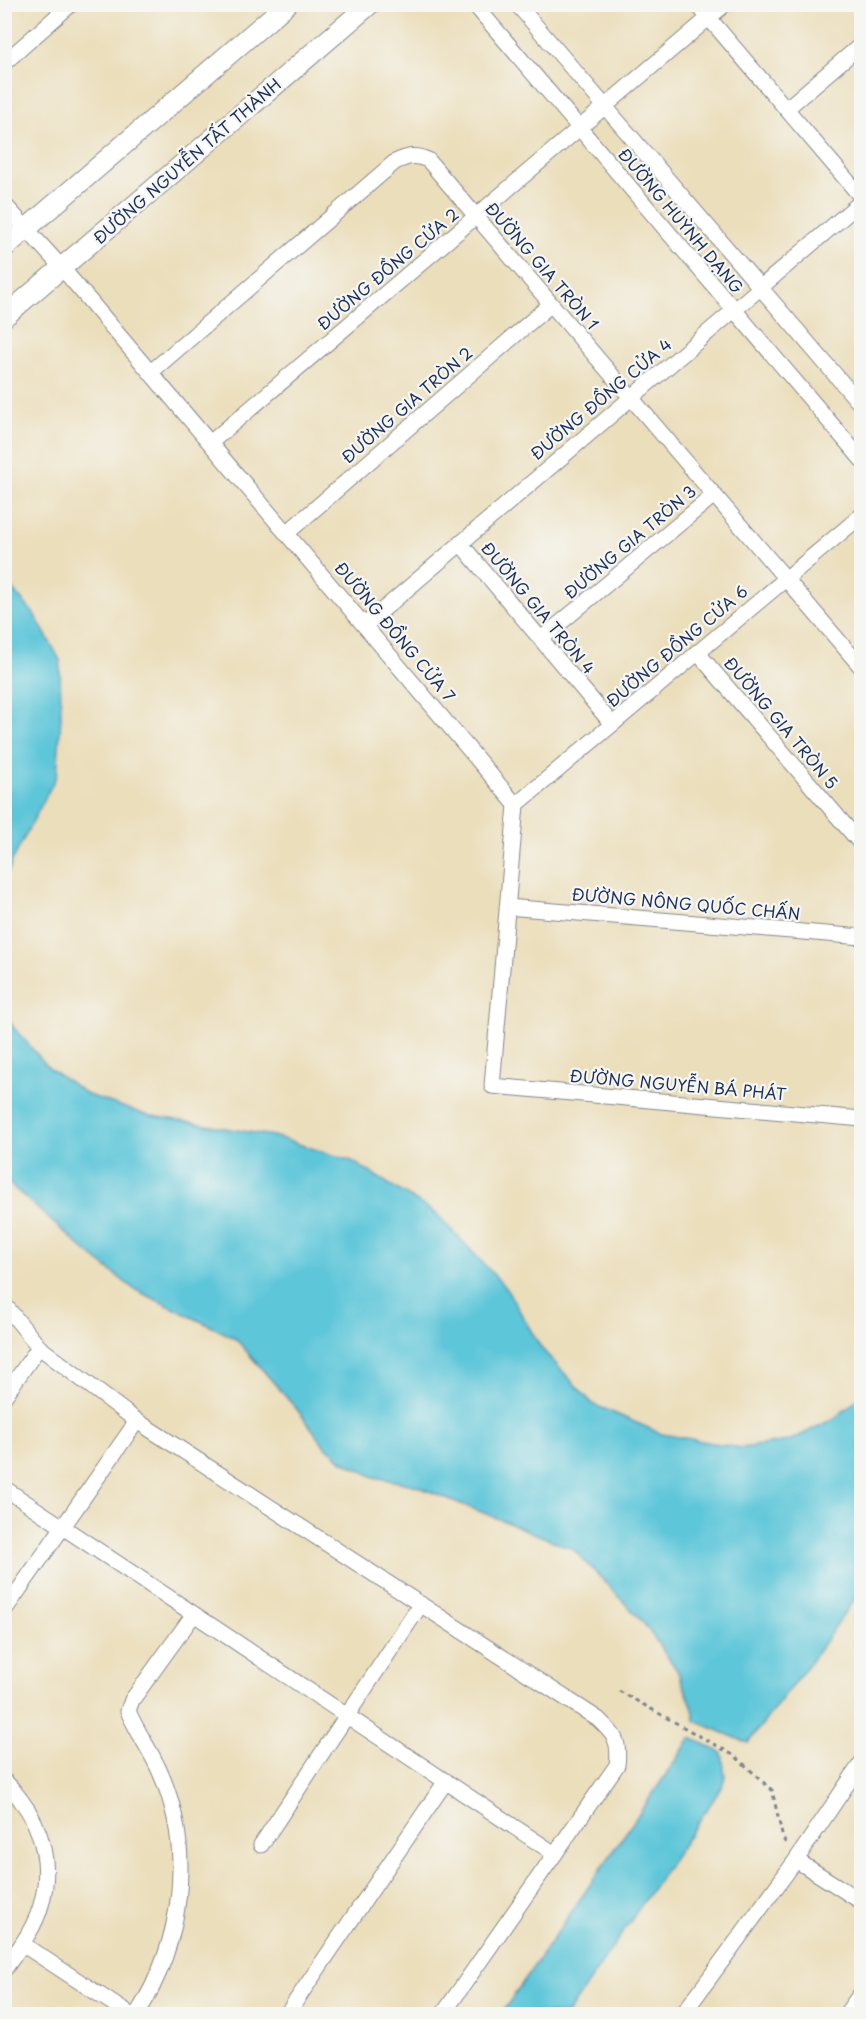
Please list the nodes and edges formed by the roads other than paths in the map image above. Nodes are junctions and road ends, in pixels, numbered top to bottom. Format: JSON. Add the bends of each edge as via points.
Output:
{"nodes":[{"id":1,"x":71,"y":4,"type":"edge"},
{"id":2,"x":287,"y":4,"type":"edge"},
{"id":3,"x":370,"y":4,"type":"edge"},
{"id":4,"x":474,"y":4,"type":"edge"},
{"id":5,"x":517,"y":4,"type":"edge"},
{"id":6,"x":697,"y":4,"type":"edge"},
{"id":7,"x":724,"y":4,"type":"edge"},
{"id":8,"x":708,"y":18,"type":"junction"},
{"id":9,"x":861,"y":44,"type":"edge"},
{"id":10,"x":4,"y":63,"type":"edge"},
{"id":11,"x":604,"y":106,"type":"junction"},
{"id":12,"x":786,"y":109,"type":"junction"},
{"id":13,"x":580,"y":129,"type":"junction"},
{"id":14,"x":861,"y":199,"type":"edge"},
{"id":15,"x":4,"y":204,"type":"edge"},
{"id":16,"x":476,"y":217,"type":"junction"},
{"id":17,"x":25,"y":229,"type":"junction"},
{"id":18,"x":4,"y":248,"type":"edge"},
{"id":19,"x":62,"y":268,"type":"junction"},
{"id":20,"x":760,"y":288,"type":"junction"},
{"id":21,"x":551,"y":304,"type":"junction"},
{"id":22,"x":734,"y":310,"type":"junction"},
{"id":23,"x":4,"y":317,"type":"edge"},
{"id":24,"x":151,"y":372,"type":"junction"},
{"id":25,"x":631,"y":397,"type":"junction"},
{"id":26,"x":861,"y":406,"type":"edge"},
{"id":27,"x":210,"y":442,"type":"junction"},
{"id":28,"x":861,"y":460,"type":"edge"},
{"id":29,"x":714,"y":495,"type":"junction"},
{"id":30,"x":861,"y":514,"type":"edge"},
{"id":31,"x":287,"y":533,"type":"junction"},
{"id":32,"x":460,"y":543,"type":"junction"},
{"id":33,"x":785,"y":579,"type":"junction"},
{"id":34,"x":364,"y":625,"type":"junction"},
{"id":35,"x":541,"y":639,"type":"junction"},
{"id":36,"x":697,"y":652,"type":"junction"},
{"id":37,"x":861,"y":668,"type":"edge"},
{"id":38,"x":612,"y":724,"type":"junction"},
{"id":39,"x":516,"y":805,"type":"junction"},
{"id":40,"x":861,"y":845,"type":"edge"},
{"id":41,"x":507,"y":907,"type":"junction"},
{"id":42,"x":861,"y":937,"type":"edge"},
{"id":43,"x":861,"y":1119,"type":"edge"},
{"id":44,"x":4,"y":1304,"type":"edge"},
{"id":45,"x":4,"y":1321,"type":"edge"},
{"id":46,"x":28,"y":1334,"type":"junction"},
{"id":47,"x":39,"y":1347,"type":"junction"},
{"id":48,"x":4,"y":1397,"type":"edge"},
{"id":49,"x":137,"y":1421,"type":"junction"},
{"id":50,"x":4,"y":1488,"type":"edge"},
{"id":51,"x":63,"y":1527,"type":"junction"},
{"id":52,"x":421,"y":1604,"type":"junction"},
{"id":53,"x":4,"y":1611,"type":"edge"},
{"id":54,"x":194,"y":1614,"type":"junction"},
{"id":55,"x":347,"y":1716,"type":"junction"},
{"id":56,"x":861,"y":1762,"type":"edge"},
{"id":57,"x":4,"y":1781,"type":"edge"},
{"id":58,"x":446,"y":1781,"type":"junction"},
{"id":59,"x":261,"y":1845,"type":"dead end"},
{"id":60,"x":555,"y":1854,"type":"junction"},
{"id":61,"x":796,"y":1860,"type":"junction"},
{"id":62,"x":861,"y":1902,"type":"edge"},
{"id":63,"x":22,"y":1944,"type":"junction"},
{"id":64,"x":4,"y":1970,"type":"edge"},
{"id":65,"x":861,"y":1992,"type":"edge"},
{"id":66,"x":129,"y":2014,"type":"edge"},
{"id":67,"x":137,"y":2014,"type":"edge"},
{"id":68,"x":287,"y":2014,"type":"edge"},
{"id":69,"x":444,"y":2014,"type":"edge"},
{"id":70,"x":683,"y":2014,"type":"edge"},
{"id":71,"x":846,"y":2014,"type":"edge"}],
"edges":[{"from":1,"to":10,"type":"street"},
{"from":2,"to":17,"type":"main road"},
{"from":3,"to":19,"type":"main road","name":"ĐƯỜNG NGUYỄN TẤT THÀNH"},
{"from":4,"to":13,"type":"street","name":"ĐƯỜNG HUỲNH DẠNG"},
{"from":5,"to":11,"type":"street","name":"ĐƯỜNG HUỲNH DẠNG"},
{"from":6,"to":8,"type":"street"},
{"from":7,"to":8,"type":"street","name":"ĐƯỜNG ĐỒNG CỬA 2"},
{"from":8,"to":11,"type":"street","name":"ĐƯỜNG ĐỒNG CỬA 2"},
{"from":8,"to":12,"type":"street"},
{"from":9,"to":12,"type":"street"},
{"from":11,"to":13,"type":"street","name":"ĐƯỜNG ĐỒNG CỬA 2"},
{"from":11,"to":20,"type":"street","name":"ĐƯỜNG HUỲNH DẠNG"},
{"from":12,"to":14,"type":"street"},
{"from":13,"to":16,"type":"street","name":"ĐƯỜNG ĐỒNG CỬA 2"},
{"from":13,"to":22,"type":"street","name":"ĐƯỜNG HUỲNH DẠNG"},
{"from":14,"to":20,"type":"street","name":"ĐƯỜNG ĐỒNG CỬA 4"},
{"from":15,"to":17,"type":"street","name":"ĐƯỜNG ĐỒNG CỬA 7"},
{"from":16,"to":21,"type":"street","name":"ĐƯỜNG GIA TRÒN 1"},
{"from":16,"to":24,"type":"street","name":"ĐƯỜNG GIA TRÒN 1","via":[[428,160],[408,156],[395,162]]},
{"from":16,"to":27,"type":"street","name":"ĐƯỜNG ĐỒNG CỬA 2"},
{"from":17,"to":18,"type":"main road"},
{"from":17,"to":19,"type":"street","name":"ĐƯỜNG ĐỒNG CỬA 7"},
{"from":19,"to":23,"type":"main road","name":"ĐƯỜNG NGUYỄN TẤT THÀNH"},
{"from":19,"to":24,"type":"street","name":"ĐƯỜNG ĐỒNG CỬA 7"},
{"from":20,"to":22,"type":"street","name":"ĐƯỜNG ĐỒNG CỬA 4"},
{"from":20,"to":26,"type":"street","name":"ĐƯỜNG HUỲNH DẠNG"},
{"from":21,"to":25,"type":"street","name":"ĐƯỜNG GIA TRÒN 1"},
{"from":21,"to":31,"type":"street","name":"ĐƯỜNG GIA TRÒN 2"},
{"from":22,"to":25,"type":"street","name":"ĐƯỜNG ĐỒNG CỬA 4"},
{"from":22,"to":28,"type":"street","name":"ĐƯỜNG HUỲNH DẠNG"},
{"from":24,"to":27,"type":"street","name":"ĐƯỜNG ĐỒNG CỬA 7"},
{"from":25,"to":29,"type":"street","name":"ĐƯỜNG GIA TRÒN 1"},
{"from":25,"to":32,"type":"street","name":"ĐƯỜNG ĐỒNG CỬA 4"},
{"from":27,"to":31,"type":"street","name":"ĐƯỜNG ĐỒNG CỬA 7"},
{"from":29,"to":33,"type":"street","name":"ĐƯỜNG GIA TRÒN 1"},
{"from":29,"to":35,"type":"street","name":"ĐƯỜNG GIA TRÒN 3"},
{"from":30,"to":33,"type":"street","name":"ĐƯỜNG ĐỒNG CỬA 6"},
{"from":31,"to":34,"type":"street","name":"ĐƯỜNG ĐỒNG CỬA 7"},
{"from":32,"to":34,"type":"street","name":"ĐƯỜNG ĐỒNG CỬA 4"},
{"from":32,"to":35,"type":"street","name":"ĐƯỜNG GIA TRÒN 4"},
{"from":33,"to":36,"type":"street","name":"ĐƯỜNG ĐỒNG CỬA 6"},
{"from":33,"to":37,"type":"street","name":"ĐƯỜNG GIA TRÒN 1"},
{"from":34,"to":39,"type":"street","name":"ĐƯỜNG ĐỒNG CỬA 7"},
{"from":35,"to":38,"type":"street","name":"ĐƯỜNG GIA TRÒN 4"},
{"from":36,"to":38,"type":"street","name":"ĐƯỜNG ĐỒNG CỬA 6"},
{"from":36,"to":40,"type":"street","name":"ĐƯỜNG GIA TRÒN 5"},
{"from":38,"to":39,"type":"street","name":"ĐƯỜNG ĐỒNG CỬA 6"},
{"from":39,"to":41,"type":"street"},
{"from":41,"to":42,"type":"street","name":"ĐƯỜNG NÔNG QUỐC CHẤN"},
{"from":41,"to":43,"type":"street","name":"ĐƯỜNG NGUYỄN BÁ PHÁT","via":[[492,1086]]},
{"from":44,"to":46,"type":"street"},
{"from":45,"to":46,"type":"street"},
{"from":46,"to":47,"type":"street"},
{"from":47,"to":48,"type":"street"},
{"from":47,"to":49,"type":"street"},
{"from":49,"to":51,"type":"street"},
{"from":49,"to":52,"type":"street"},
{"from":50,"to":51,"type":"street"},
{"from":51,"to":53,"type":"street"},
{"from":51,"to":54,"type":"street"},
{"from":52,"to":55,"type":"street"},
{"from":52,"to":60,"type":"street","via":[[598,1719],[613,1733],[619,1749],[617,1765]]},
{"from":54,"to":55,"type":"street"},
{"from":54,"to":67,"type":"street","via":[[128,1711],[161,1773],[170,1801],[181,1879],[169,1946]]},
{"from":55,"to":58,"type":"street"},
{"from":55,"to":59,"type":"street"},
{"from":56,"to":61,"type":"street"},
{"from":57,"to":63,"type":"street","via":[[30,1811],[42,1839],[46,1871],[41,1905]]},
{"from":58,"to":60,"type":"street"},
{"from":58,"to":68,"type":"street"},
{"from":60,"to":69,"type":"street"},
{"from":61,"to":62,"type":"street"},
{"from":61,"to":70,"type":"street"},
{"from":63,"to":64,"type":"street"},
{"from":63,"to":66,"type":"street"},
{"from":65,"to":71,"type":"street"}]}
